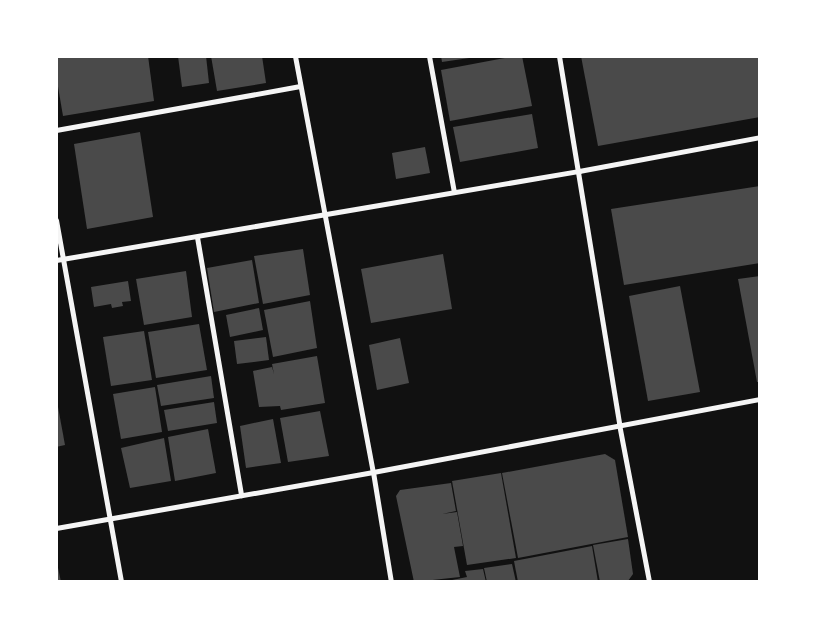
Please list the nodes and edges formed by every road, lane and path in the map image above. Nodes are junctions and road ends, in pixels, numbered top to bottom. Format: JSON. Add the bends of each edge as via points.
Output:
{"nodes":[{"id":1,"x":295,"y":56,"type":"edge"},
{"id":2,"x":429,"y":56,"type":"edge"},
{"id":3,"x":559,"y":56,"type":"edge"},
{"id":4,"x":300,"y":86,"type":"junction"},
{"id":5,"x":56,"y":130,"type":"edge"},
{"id":6,"x":760,"y":137,"type":"edge"},
{"id":7,"x":579,"y":170,"type":"junction"},
{"id":8,"x":454,"y":192,"type":"junction"},
{"id":9,"x":324,"y":214,"type":"junction"},
{"id":10,"x":56,"y":220,"type":"edge"},
{"id":11,"x":197,"y":237,"type":"junction"},
{"id":12,"x":63,"y":259,"type":"junction"},
{"id":13,"x":56,"y":260,"type":"edge"},
{"id":14,"x":760,"y":399,"type":"edge"},
{"id":15,"x":620,"y":424,"type":"junction"},
{"id":16,"x":373,"y":472,"type":"junction"},
{"id":17,"x":242,"y":495,"type":"junction"},
{"id":18,"x":110,"y":518,"type":"junction"},
{"id":19,"x":56,"y":528,"type":"edge"},
{"id":20,"x":122,"y":582,"type":"edge"},
{"id":21,"x":391,"y":582,"type":"edge"},
{"id":22,"x":649,"y":582,"type":"edge"}],
"edges":[{"from":1,"to":4,"type":"street"},
{"from":2,"to":8,"type":"street"},
{"from":3,"to":7,"type":"street"},
{"from":4,"to":5,"type":"street"},
{"from":4,"to":9,"type":"street"},
{"from":6,"to":7,"type":"street"},
{"from":7,"to":8,"type":"street"},
{"from":7,"to":15,"type":"street"},
{"from":8,"to":9,"type":"street"},
{"from":9,"to":11,"type":"street"},
{"from":9,"to":16,"type":"street"},
{"from":10,"to":12,"type":"street"},
{"from":11,"to":12,"type":"street"},
{"from":11,"to":17,"type":"street"},
{"from":12,"to":13,"type":"street"},
{"from":12,"to":18,"type":"street"},
{"from":14,"to":15,"type":"street"},
{"from":15,"to":16,"type":"street"},
{"from":15,"to":22,"type":"street"},
{"from":16,"to":17,"type":"street"},
{"from":16,"to":21,"type":"street"},
{"from":17,"to":18,"type":"street"},
{"from":18,"to":19,"type":"street"},
{"from":18,"to":20,"type":"street"}]}
